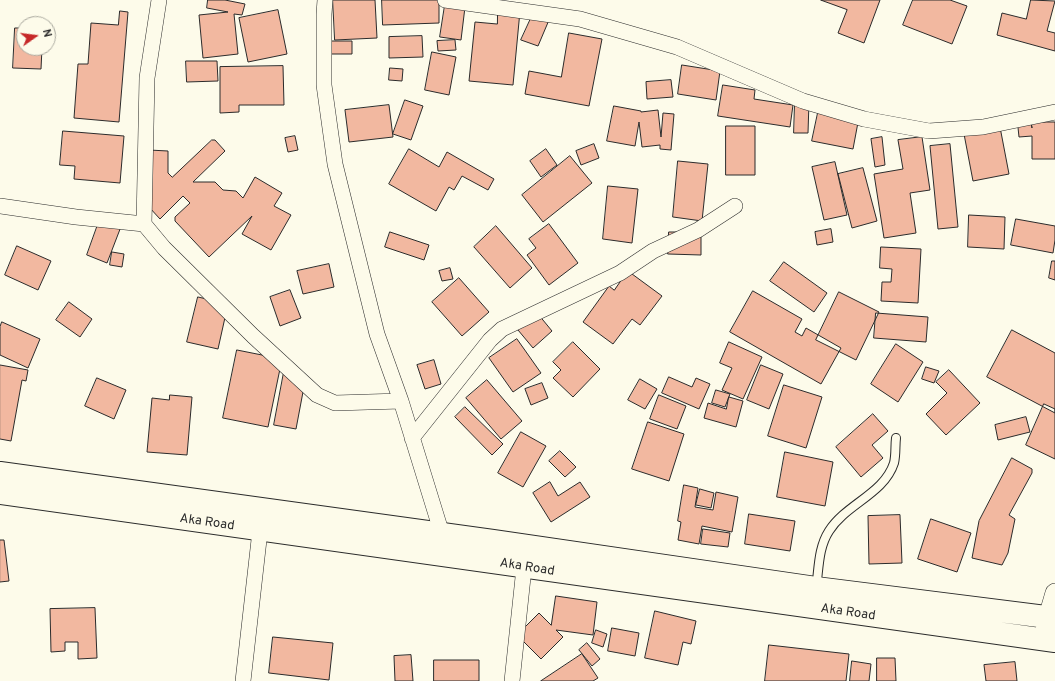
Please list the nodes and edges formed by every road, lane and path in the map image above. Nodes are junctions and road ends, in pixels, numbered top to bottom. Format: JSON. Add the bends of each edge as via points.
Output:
{"nodes":[{"id":1,"x":159,"y":0,"type":"edge"},
{"id":2,"x":325,"y":0,"type":"edge"},
{"id":3,"x":444,"y":0,"type":"edge"},
{"id":4,"x":1055,"y":112,"type":"edge"},
{"id":5,"x":0,"y":206,"type":"edge"},
{"id":6,"x":735,"y":206,"type":"dead end"},
{"id":7,"x":144,"y":224,"type":"junction"},
{"id":8,"x":401,"y":402,"type":"junction"},
{"id":9,"x":412,"y":438,"type":"junction"},
{"id":10,"x":896,"y":438,"type":"dead end"},
{"id":11,"x":0,"y":473,"type":"edge"},
{"id":12,"x":0,"y":493,"type":"edge"},
{"id":13,"x":260,"y":531,"type":"junction"},
{"id":14,"x":442,"y":534,"type":"junction"},
{"id":15,"x":524,"y":568,"type":"junction"},
{"id":16,"x":816,"y":588,"type":"junction"},
{"id":17,"x":1055,"y":593,"type":"edge"},
{"id":18,"x":1051,"y":617,"type":"edge"},
{"id":19,"x":1049,"y":641,"type":"edge"},
{"id":20,"x":243,"y":681,"type":"edge"},
{"id":21,"x":512,"y":681,"type":"edge"}],
"edges":[{"from":1,"to":7,"type":"street","via":[[147,78]]},
{"from":2,"to":8,"type":"street","via":[[324,85],[335,164],[377,334]]},
{"from":3,"to":4,"type":"street","via":[[580,19],[677,47],[804,101],[864,119],[929,130],[983,127]]},
{"from":5,"to":7,"type":"street"},
{"from":6,"to":9,"type":"street","via":[[698,230],[653,251],[620,273],[502,329],[490,340]]},
{"from":7,"to":8,"type":"street","via":[[175,259],[317,395],[335,403]]},
{"from":8,"to":9,"type":"street"},
{"from":9,"to":14,"type":"street"},
{"from":10,"to":16,"type":"lane","via":[[894,462],[884,481],[843,515],[829,531],[821,548]]},
{"from":11,"to":14,"type":"main road","name":"Aka Road"},
{"from":12,"to":13,"type":"main road","name":"Aka Road"},
{"from":13,"to":15,"type":"main road","name":"Aka Road"},
{"from":13,"to":20,"type":"street"},
{"from":14,"to":16,"type":"main road","name":"Aka Road"},
{"from":15,"to":19,"type":"main road","name":"Aka Road"},
{"from":15,"to":21,"type":"street"},
{"from":16,"to":18,"type":"main road","name":"Aka Road"},
{"from":17,"to":18,"type":"street"},
{"from":18,"to":19,"type":"street"}]}
